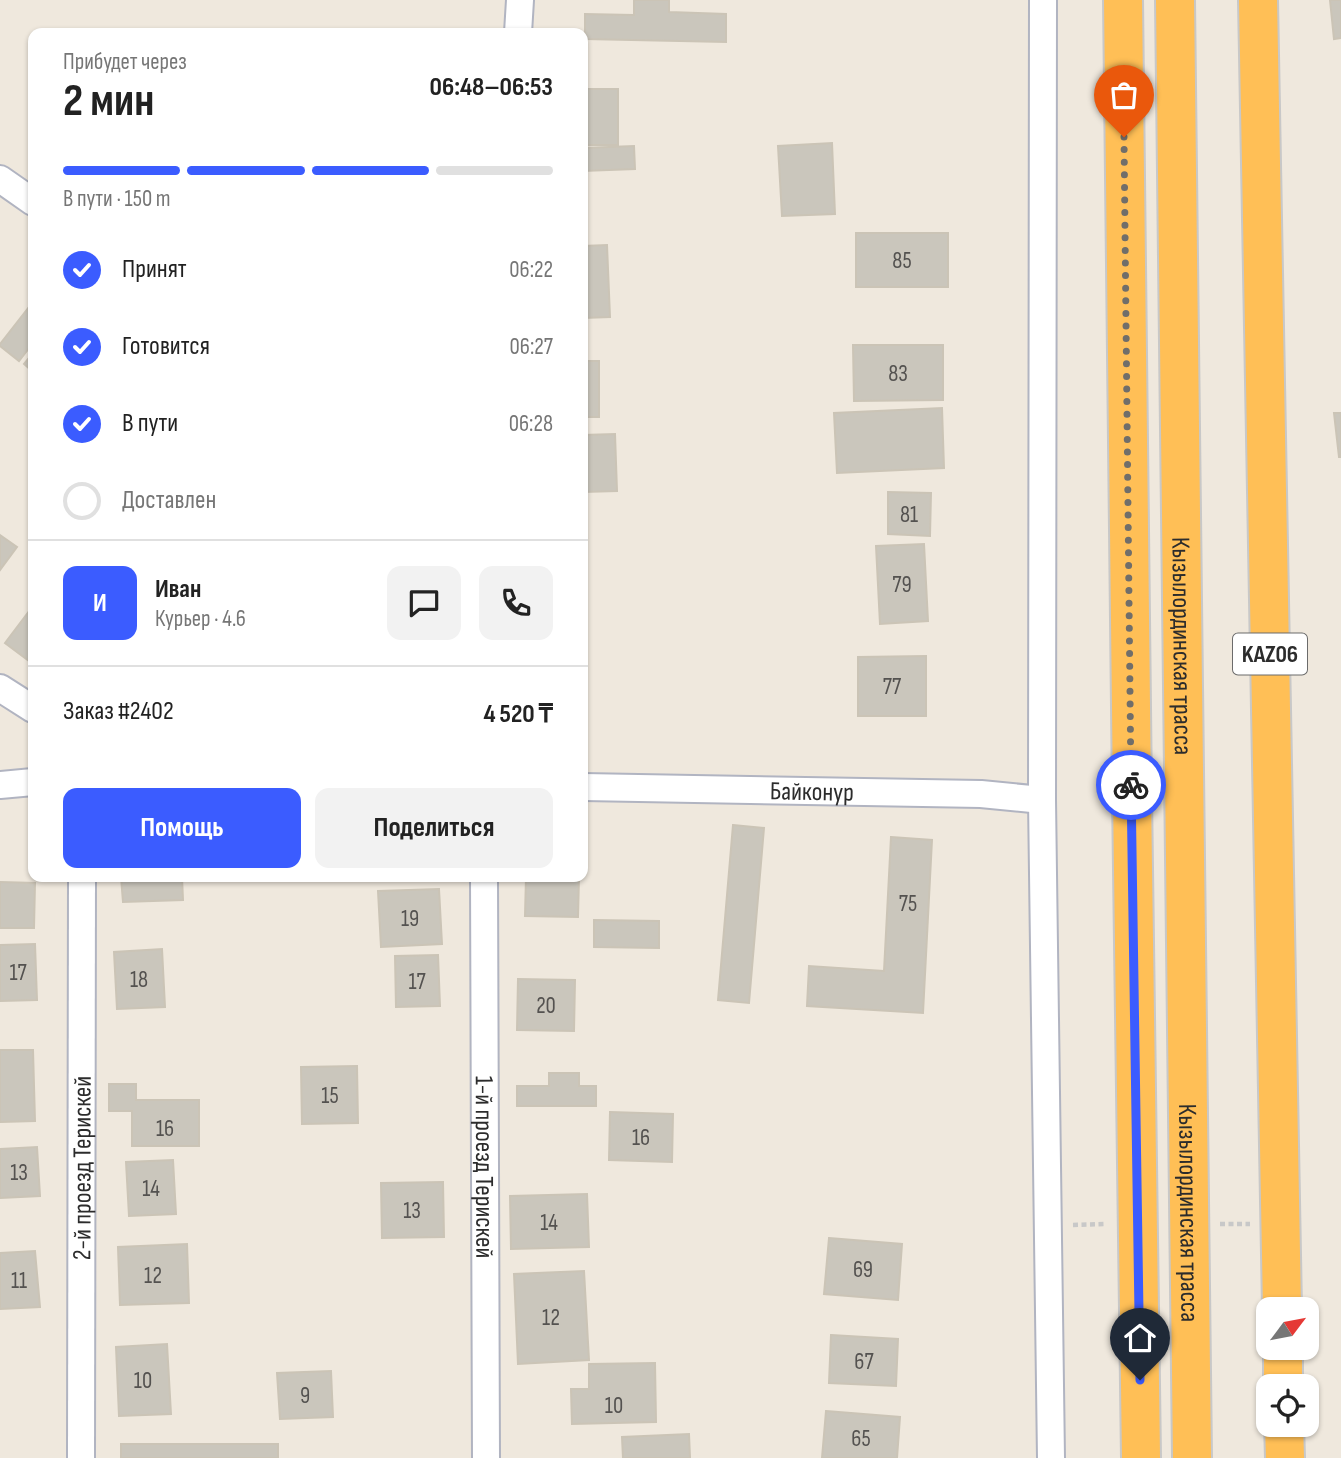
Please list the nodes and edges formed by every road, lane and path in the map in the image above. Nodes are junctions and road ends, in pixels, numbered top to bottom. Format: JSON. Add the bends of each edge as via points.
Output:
{"nodes":[{"id":1,"x":1043,"y":0,"type":"edge"},
{"id":2,"x":1123,"y":0,"type":"edge"},
{"id":3,"x":1175,"y":0,"type":"edge"},
{"id":4,"x":1258,"y":0,"type":"edge"},
{"id":5,"x":0,"y":179,"type":"edge"},
{"id":6,"x":28,"y":199,"type":"edge"},
{"id":7,"x":0,"y":688,"type":"edge"},
{"id":8,"x":28,"y":706,"type":"edge"},
{"id":9,"x":28,"y":782,"type":"edge"},
{"id":10,"x":0,"y":785,"type":"edge"},
{"id":11,"x":588,"y":788,"type":"edge"},
{"id":12,"x":1042,"y":800,"type":"junction"},
{"id":13,"x":82,"y":882,"type":"edge"},
{"id":14,"x":484,"y":882,"type":"edge"},
{"id":15,"x":1187,"y":1001,"type":"junction"},
{"id":16,"x":1135,"y":1003,"type":"junction"},
{"id":17,"x":1282,"y":1297,"type":"edge"},
{"id":18,"x":1284,"y":1437,"type":"edge"},
{"id":19,"x":80,"y":1458,"type":"edge"},
{"id":20,"x":486,"y":1458,"type":"edge"},
{"id":21,"x":1051,"y":1458,"type":"edge"},
{"id":22,"x":1142,"y":1458,"type":"edge"},
{"id":23,"x":1192,"y":1458,"type":"edge"},
{"id":24,"x":1285,"y":1458,"type":"edge"}],
"edges":[{"from":1,"to":12,"type":"street"},
{"from":2,"to":16,"type":"highway","name":"Кызылординская трасса"},
{"from":3,"to":15,"type":"highway","name":"Кызылординская трасса"},
{"from":4,"to":17,"type":"highway","number":"KАZ06"},
{"from":5,"to":6,"type":"street"},
{"from":7,"to":8,"type":"street"},
{"from":9,"to":10,"type":"street"},
{"from":11,"to":12,"type":"street","name":"Байконур","via":[[981,794]]},
{"from":12,"to":21,"type":"street"},
{"from":13,"to":19,"type":"street","name":"2-й проезд Терискей"},
{"from":14,"to":20,"type":"street","name":"1-й проезд Терискей"},
{"from":15,"to":16,"type":"highway"},
{"from":15,"to":23,"type":"highway","name":"Кызылординская трасса"},
{"from":16,"to":22,"type":"highway","name":"Кызылординская трасса"},
{"from":18,"to":24,"type":"highway"}]}
